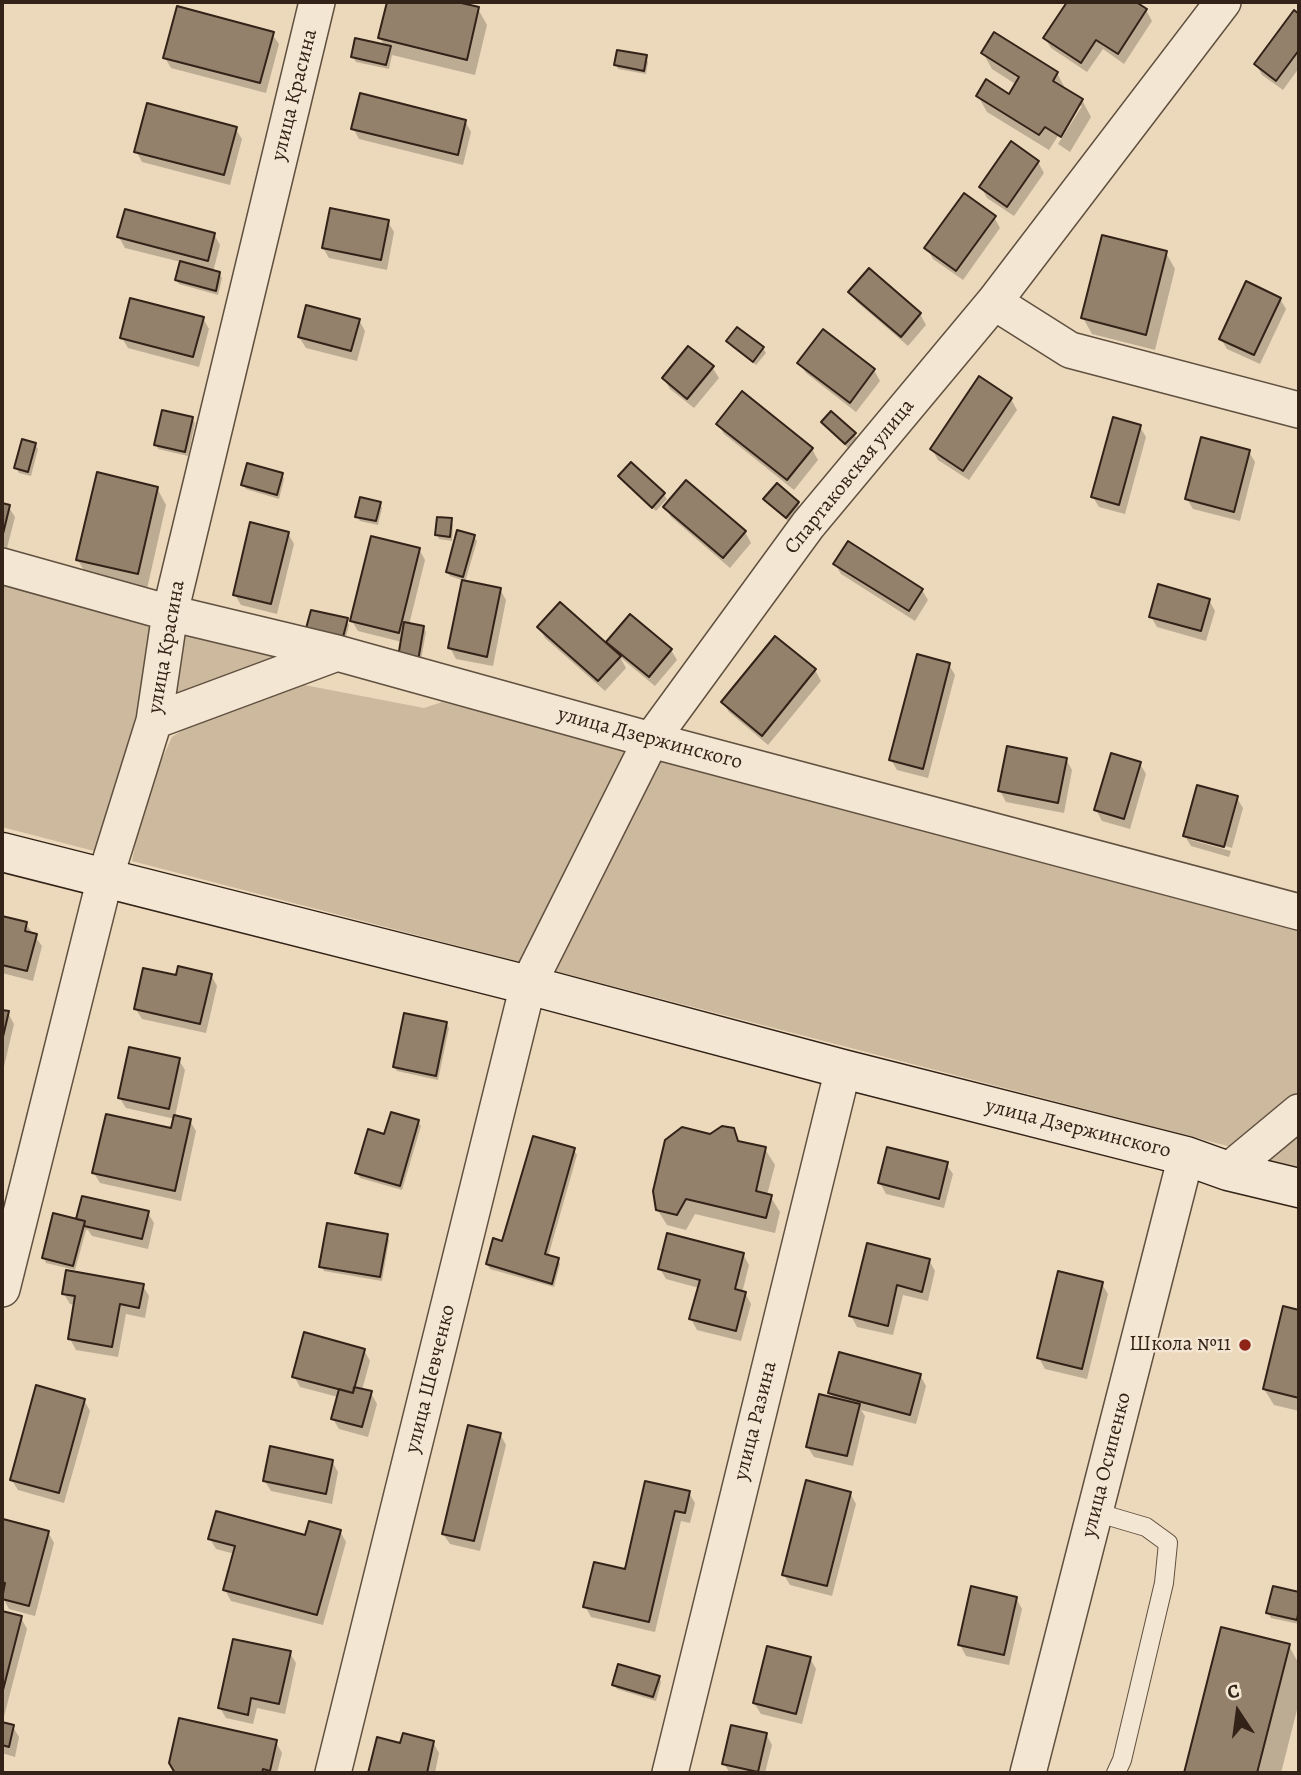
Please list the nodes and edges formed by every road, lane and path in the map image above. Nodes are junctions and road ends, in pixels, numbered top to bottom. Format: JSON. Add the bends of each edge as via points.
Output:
{"nodes":[{"id":1,"x":317,"y":2,"type":"edge"},
{"id":2,"x":1223,"y":2,"type":"edge"},
{"id":3,"x":994,"y":302,"type":"junction"},
{"id":4,"x":1299,"y":410,"type":"edge"},
{"id":5,"x":2,"y":566,"type":"edge"},
{"id":6,"x":170,"y":613,"type":"junction"},
{"id":7,"x":337,"y":653,"type":"junction"},
{"id":8,"x":154,"y":721,"type":"junction"},
{"id":9,"x":651,"y":740,"type":"junction"},
{"id":10,"x":2,"y":852,"type":"edge"},
{"id":11,"x":105,"y":878,"type":"junction"},
{"id":12,"x":1299,"y":912,"type":"edge"},
{"id":13,"x":528,"y":985,"type":"junction"},
{"id":14,"x":843,"y":1069,"type":"junction"},
{"id":15,"x":1299,"y":1112,"type":"edge"},
{"id":16,"x":1186,"y":1156,"type":"junction"},
{"id":17,"x":1228,"y":1171,"type":"junction"},
{"id":18,"x":1299,"y":1188,"type":"edge"},
{"id":19,"x":2,"y":1289,"type":"edge"},
{"id":20,"x":1095,"y":1512,"type":"junction"},
{"id":21,"x":333,"y":1773,"type":"edge"},
{"id":22,"x":670,"y":1773,"type":"edge"},
{"id":23,"x":1028,"y":1773,"type":"edge"},
{"id":24,"x":1116,"y":1773,"type":"edge"}],
"edges":[{"from":1,"to":6,"type":"street","name":"улица Красина"},
{"from":2,"to":3,"type":"street","name":"Спартаковская улица"},
{"from":3,"to":4,"type":"street","via":[[1070,350]]},
{"from":3,"to":9,"type":"street","name":"Спартаковская улица","via":[[808,526]]},
{"from":5,"to":6,"type":"street","name":"улица Дзержинского"},
{"from":6,"to":7,"type":"street","name":"улица Дзержинского"},
{"from":6,"to":8,"type":"street","name":"улица Красина"},
{"from":7,"to":8,"type":"street"},
{"from":7,"to":9,"type":"street","name":"улица Дзержинского"},
{"from":8,"to":11,"type":"street","name":"улица Красина"},
{"from":9,"to":12,"type":"street","name":"улица Дзержинского"},
{"from":9,"to":13,"type":"street","name":"Спартаковская улица"},
{"from":10,"to":11,"type":"street","name":"улица Дзержинского"},
{"from":11,"to":13,"type":"street","name":"улица Дзержинского"},
{"from":11,"to":19,"type":"street","name":"улица Красина"},
{"from":13,"to":14,"type":"street","name":"улица Дзержинского"},
{"from":13,"to":21,"type":"street","name":"улица Шевченко"},
{"from":14,"to":16,"type":"street","name":"улица Дзержинского"},
{"from":14,"to":22,"type":"street","name":"улица Разина"},
{"from":15,"to":17,"type":"street"},
{"from":16,"to":17,"type":"street","name":"улица Дзержинского"},
{"from":16,"to":20,"type":"street","name":"улица Осипенко"},
{"from":17,"to":18,"type":"street","name":"улица Дзержинского"},
{"from":20,"to":23,"type":"street","name":"улица Осипенко"},
{"from":20,"to":24,"type":"lane","via":[[1146,1527],[1168,1543],[1164,1583]]}]}
